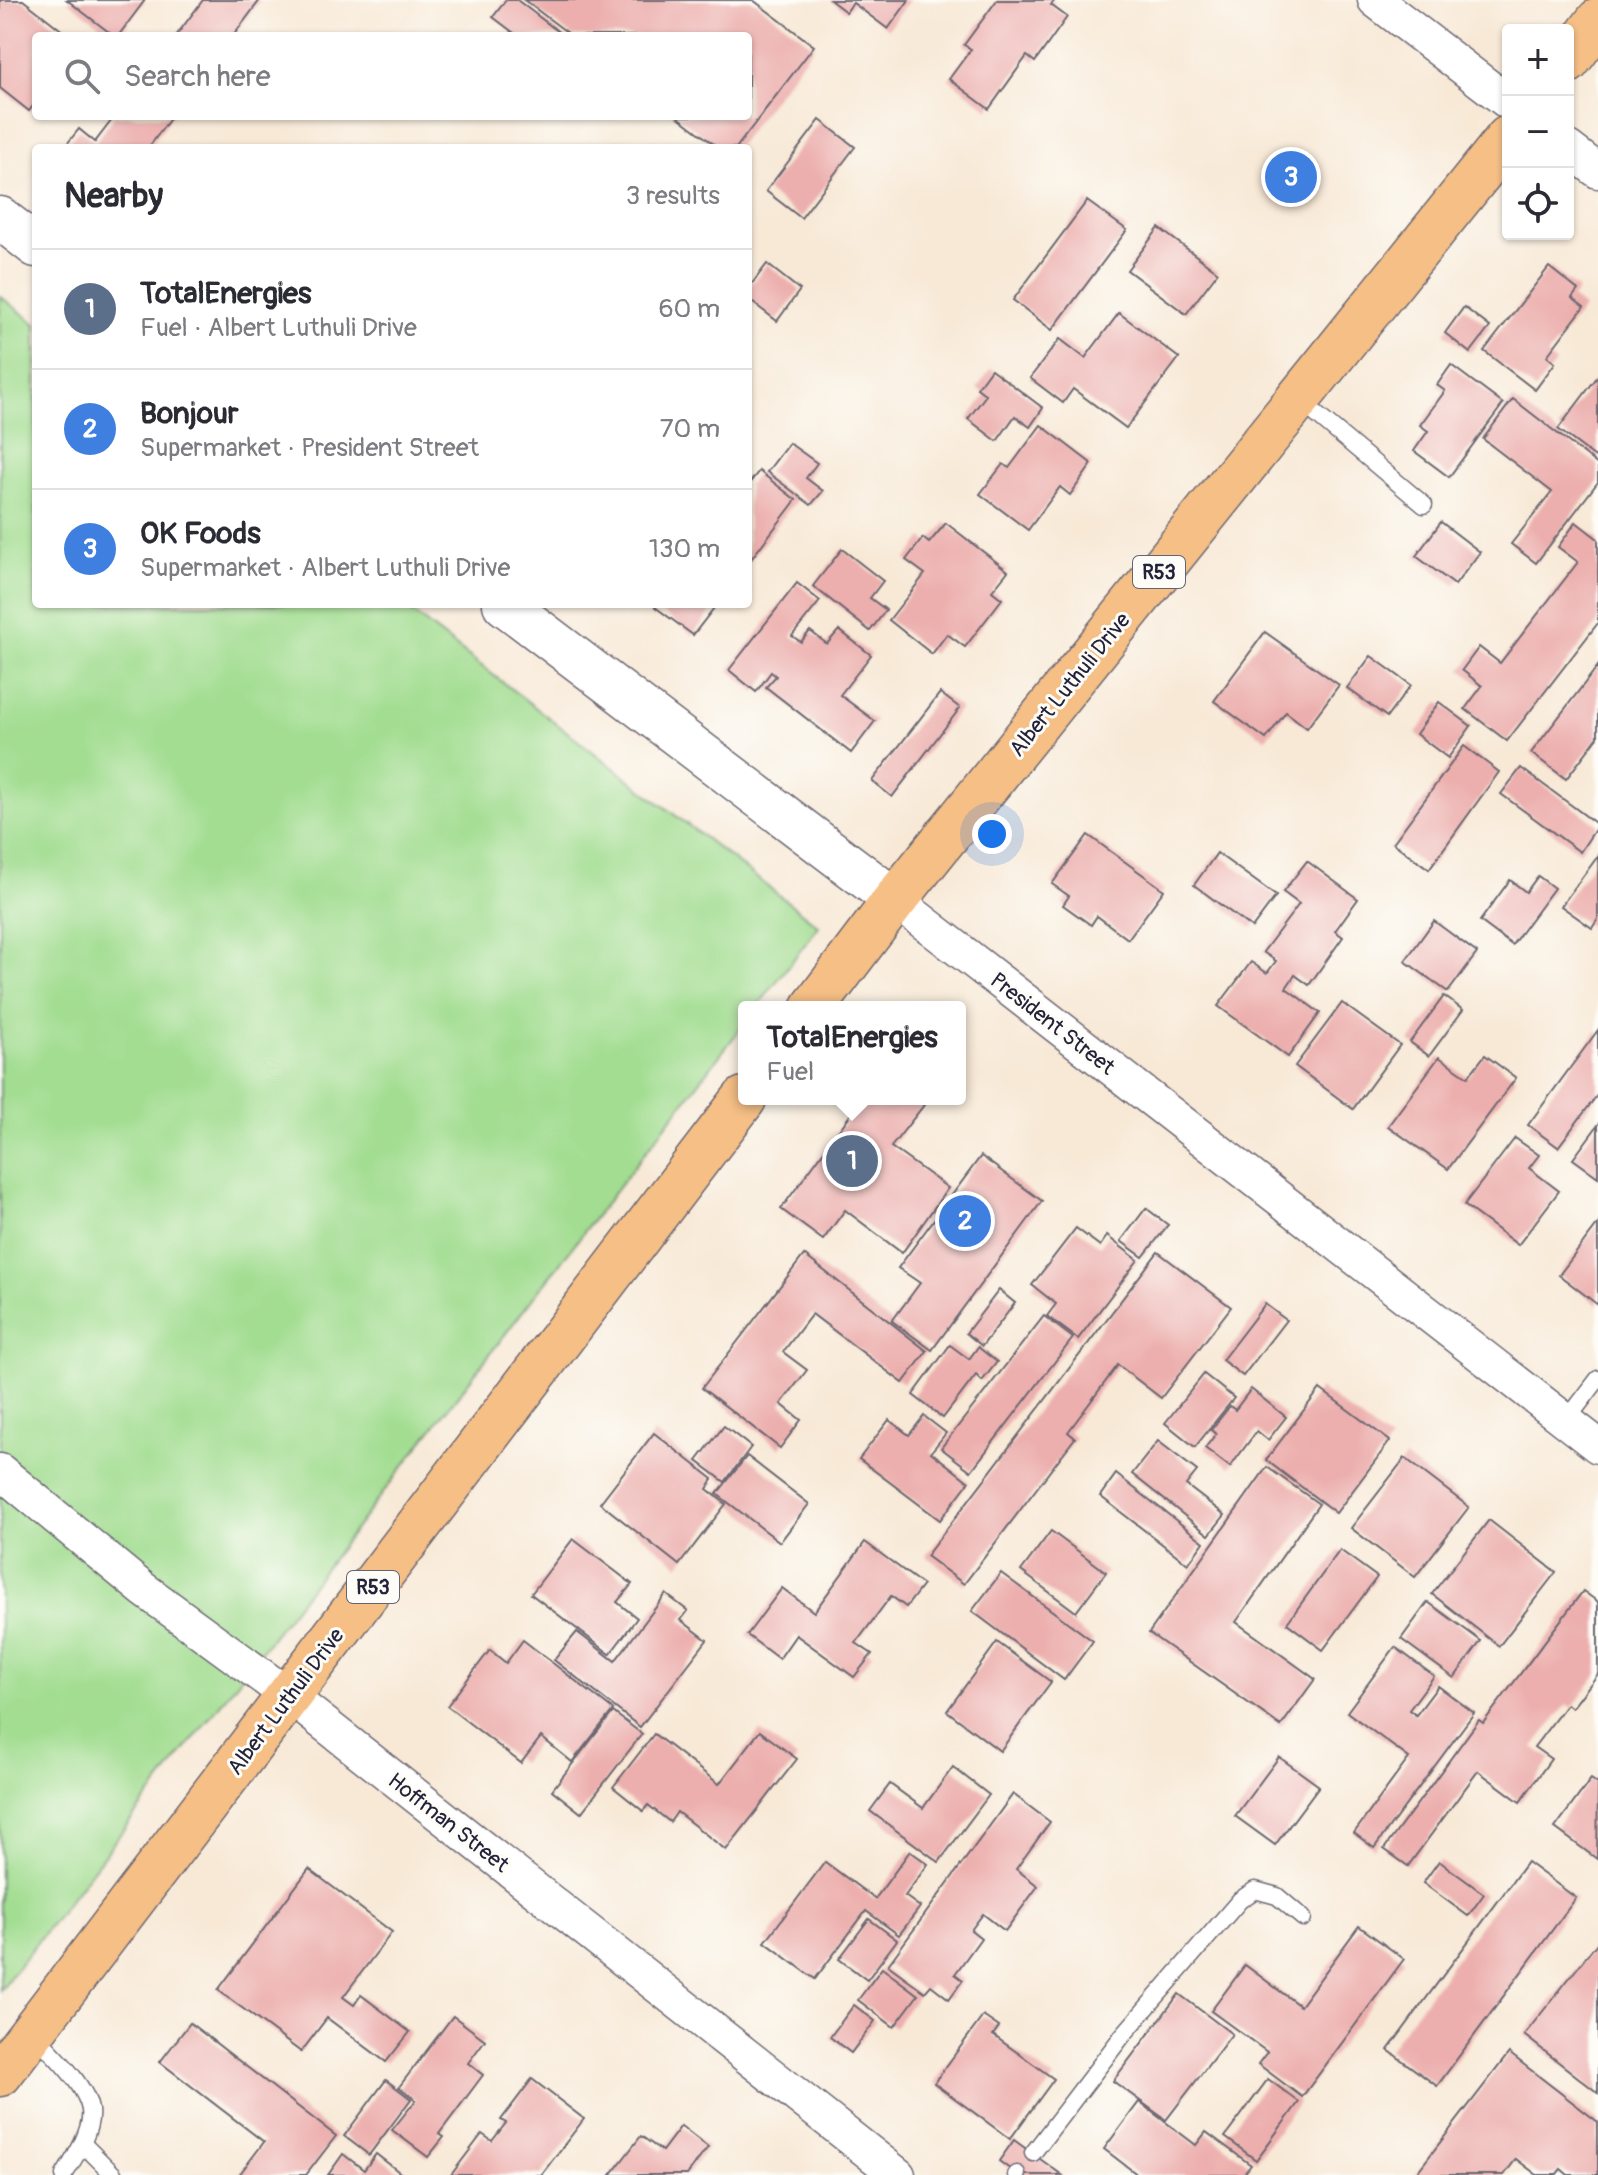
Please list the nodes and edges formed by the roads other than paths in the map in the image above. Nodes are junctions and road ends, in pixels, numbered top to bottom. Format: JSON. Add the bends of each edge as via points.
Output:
{"nodes":[{"id":1,"x":1375,"y":0,"type":"edge"},
{"id":2,"x":1502,"y":97,"type":"edge"},
{"id":3,"x":1502,"y":145,"type":"edge"},
{"id":4,"x":1574,"y":153,"type":"edge"},
{"id":5,"x":1598,"y":171,"type":"edge"},
{"id":6,"x":0,"y":218,"type":"edge"},
{"id":7,"x":32,"y":243,"type":"edge"},
{"id":8,"x":1298,"y":399,"type":"junction"},
{"id":9,"x":1424,"y":505,"type":"dead end"},
{"id":10,"x":509,"y":608,"type":"edge"},
{"id":11,"x":895,"y":900,"type":"junction"},
{"id":12,"x":819,"y":1001,"type":"edge"},
{"id":13,"x":739,"y":1105,"type":"edge"},
{"id":14,"x":1598,"y":1379,"type":"edge"},
{"id":15,"x":1566,"y":1421,"type":"junction"},
{"id":16,"x":1598,"y":1446,"type":"edge"},
{"id":17,"x":0,"y":1471,"type":"edge"},
{"id":18,"x":289,"y":1696,"type":"junction"},
{"id":19,"x":1303,"y":1918,"type":"dead end"},
{"id":20,"x":32,"y":2031,"type":"junction"},
{"id":21,"x":0,"y":2074,"type":"edge"},
{"id":22,"x":83,"y":2144,"type":"junction"},
{"id":23,"x":1033,"y":2153,"type":"dead end"},
{"id":24,"x":64,"y":2175,"type":"edge"},
{"id":25,"x":114,"y":2175,"type":"edge"},
{"id":26,"x":898,"y":2175,"type":"edge"}],
"edges":[{"from":1,"to":2,"type":"street"},
{"from":3,"to":8,"type":"main road","name":"Albert Luthuli Drive","number":"R53"},
{"from":4,"to":5,"type":"street"},
{"from":6,"to":7,"type":"street"},
{"from":8,"to":9,"type":"lane"},
{"from":8,"to":11,"type":"main road","name":"Albert Luthuli Drive","number":"R53"},
{"from":10,"to":11,"type":"street","name":"President Street"},
{"from":11,"to":12,"type":"main road","name":"Albert Luthuli Drive","number":"R53"},
{"from":11,"to":15,"type":"street","name":"President Street"},
{"from":13,"to":18,"type":"main road","name":"Albert Luthuli Drive","number":"R53"},
{"from":14,"to":15,"type":"lane"},
{"from":15,"to":16,"type":"street","name":"President Street"},
{"from":17,"to":18,"type":"street","name":"Hoffman Street","via":[[143,1589]]},
{"from":18,"to":20,"type":"main road","name":"Albert Luthuli Drive","number":"R53"},
{"from":18,"to":26,"type":"street","name":"Hoffman Street"},
{"from":19,"to":23,"type":"lane","via":[[1277,1896],[1255,1890],[1240,1900],[1123,2035]]},
{"from":20,"to":21,"type":"main road","name":"Albert Luthuli Drive","number":"R53"},
{"from":20,"to":22,"type":"lane","via":[[80,2086],[90,2111]]},
{"from":22,"to":24,"type":"lane"},
{"from":22,"to":25,"type":"lane"}]}
